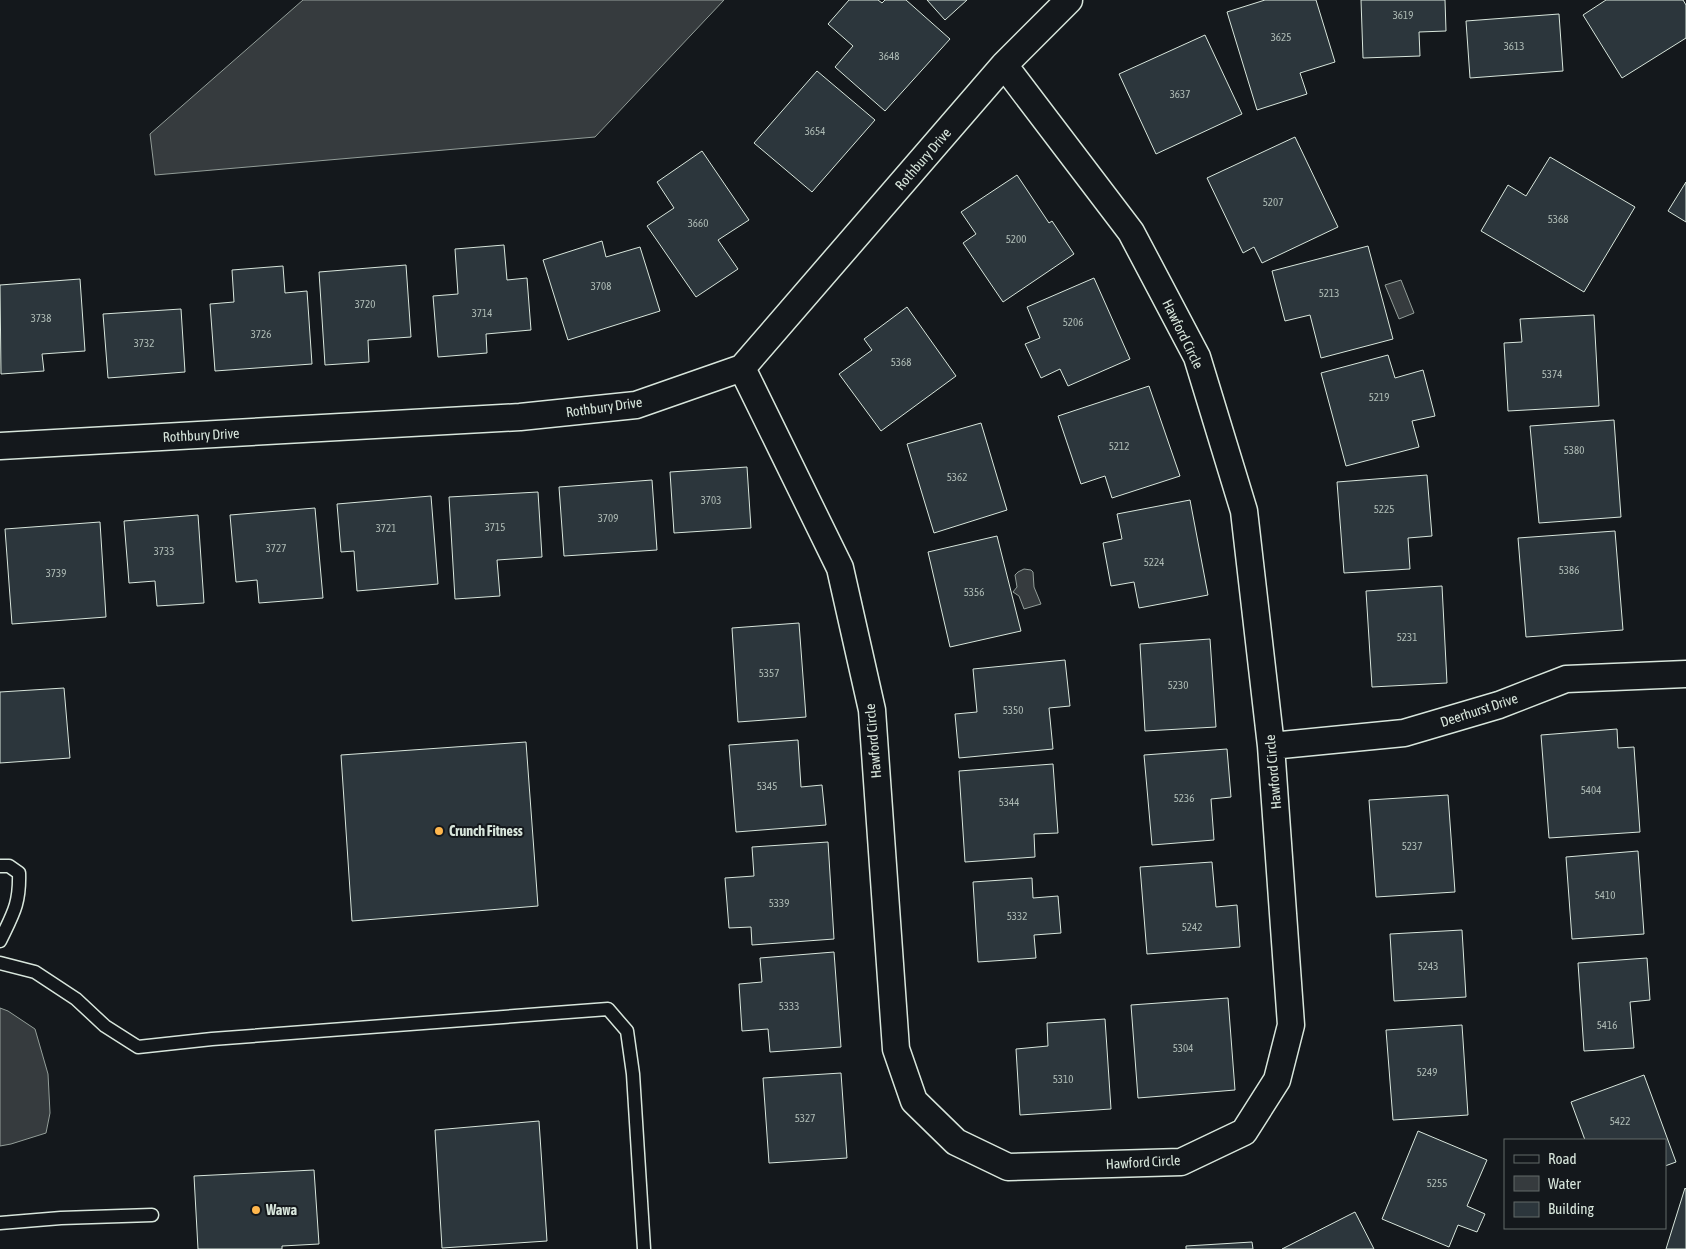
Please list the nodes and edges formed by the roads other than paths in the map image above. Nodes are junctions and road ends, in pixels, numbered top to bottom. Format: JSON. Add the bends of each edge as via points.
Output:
{"nodes":[{"id":1,"x":1068,"y":0,"type":"edge"},
{"id":2,"x":1004,"y":65,"type":"junction"},
{"id":3,"x":742,"y":368,"type":"junction"},
{"id":4,"x":0,"y":446,"type":"edge"},
{"id":5,"x":1686,"y":674,"type":"edge"},
{"id":6,"x":1271,"y":746,"type":"junction"},
{"id":7,"x":0,"y":866,"type":"edge"},
{"id":8,"x":0,"y":941,"type":"edge"},
{"id":9,"x":0,"y":963,"type":"edge"},
{"id":10,"x":152,"y":1215,"type":"dead end"},
{"id":11,"x":0,"y":1223,"type":"edge"},
{"id":12,"x":644,"y":1249,"type":"edge"}],
"edges":[{"from":1,"to":2,"type":"street","name":"Rothbury Drive"},
{"from":2,"to":3,"type":"street","name":"Rothbury Drive"},
{"from":2,"to":6,"type":"street","name":"Hawford Circle","via":[[1131,232],[1197,357],[1244,511]]},
{"from":3,"to":4,"type":"street","name":"Rothbury Drive","via":[[636,405],[520,417]]},
{"from":3,"to":6,"type":"street","name":"Hawford Circle","via":[[840,568],[872,710],[896,1049],[914,1102],[956,1142],[1008,1167],[1181,1162],[1244,1132],[1277,1080],[1291,1025]]},
{"from":5,"to":6,"type":"street","name":"Deerhurst Drive","via":[[1566,679],[1500,705],[1404,733]]},
{"from":7,"to":8,"type":"lane","via":[[9,866],[19,873],[20,892]]},
{"from":9,"to":12,"type":"lane","via":[[35,972],[138,1047],[608,1009],[627,1031],[630,1048]]},
{"from":10,"to":11,"type":"lane"}]}
